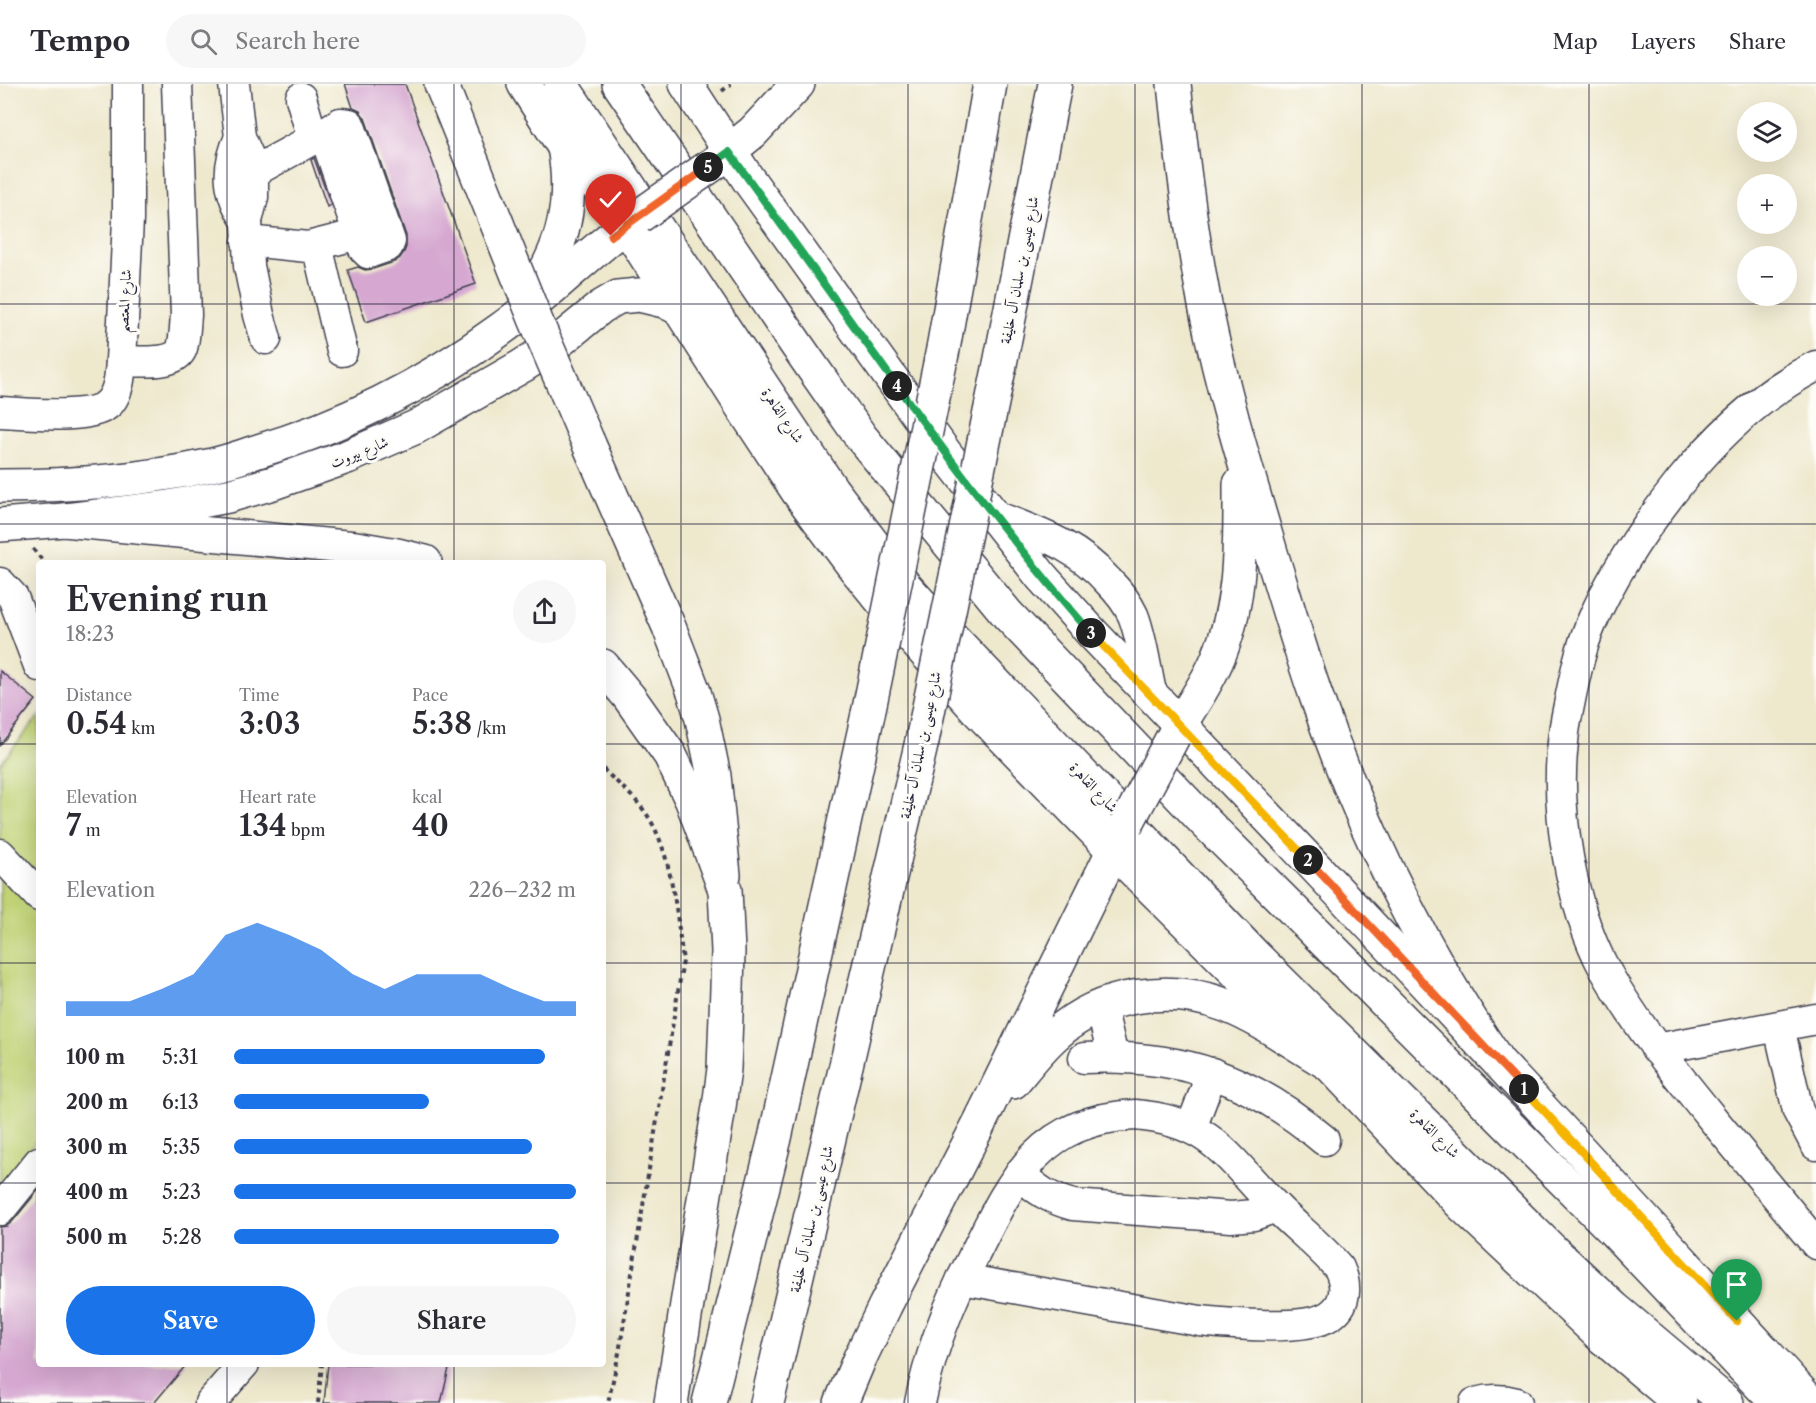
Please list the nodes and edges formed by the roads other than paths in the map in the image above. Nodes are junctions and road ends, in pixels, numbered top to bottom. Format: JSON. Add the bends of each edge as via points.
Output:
{"nodes":[{"id":1,"x":128,"y":84,"type":"edge"},
{"id":2,"x":177,"y":84,"type":"edge"},
{"id":3,"x":234,"y":84,"type":"edge"},
{"id":4,"x":441,"y":84,"type":"edge"},
{"id":5,"x":524,"y":84,"type":"edge"},
{"id":6,"x":561,"y":84,"type":"edge"},
{"id":7,"x":619,"y":84,"type":"edge"},
{"id":8,"x":686,"y":84,"type":"edge"},
{"id":9,"x":798,"y":84,"type":"edge"},
{"id":10,"x":990,"y":84,"type":"edge"},
{"id":11,"x":1055,"y":84,"type":"edge"},
{"id":12,"x":1174,"y":84,"type":"edge"},
{"id":13,"x":301,"y":98,"type":"dead end"},
{"id":14,"x":318,"y":136,"type":"junction"},
{"id":15,"x":240,"y":137,"type":"junction"},
{"id":16,"x":564,"y":147,"type":"junction"},
{"id":17,"x":722,"y":157,"type":"junction"},
{"id":18,"x":253,"y":172,"type":"junction"},
{"id":19,"x":632,"y":221,"type":"junction"},
{"id":20,"x":247,"y":231,"type":"junction"},
{"id":21,"x":317,"y":245,"type":"junction"},
{"id":22,"x":680,"y":309,"type":"junction"},
{"id":23,"x":527,"y":311,"type":"junction"},
{"id":24,"x":266,"y":339,"type":"dead end"},
{"id":25,"x":342,"y":351,"type":"dead end"},
{"id":26,"x":121,"y":361,"type":"junction"},
{"id":27,"x":1816,"y":366,"type":"edge"},
{"id":28,"x":0,"y":412,"type":"edge"},
{"id":29,"x":1240,"y":449,"type":"junction"},
{"id":30,"x":0,"y":486,"type":"edge"},
{"id":31,"x":993,"y":515,"type":"junction"},
{"id":32,"x":64,"y":520,"type":"junction"},
{"id":33,"x":0,"y":525,"type":"edge"},
{"id":34,"x":417,"y":560,"type":"edge"},
{"id":35,"x":0,"y":583,"type":"edge"},
{"id":36,"x":36,"y":658,"type":"edge"},
{"id":37,"x":606,"y":670,"type":"edge"},
{"id":38,"x":1152,"y":696,"type":"junction"},
{"id":39,"x":1177,"y":730,"type":"junction"},
{"id":40,"x":1119,"y":837,"type":"junction"},
{"id":41,"x":0,"y":854,"type":"edge"},
{"id":42,"x":725,"y":890,"type":"junction"},
{"id":43,"x":36,"y":893,"type":"edge"},
{"id":44,"x":1101,"y":1006,"type":"junction"},
{"id":45,"x":1816,"y":1019,"type":"edge"},
{"id":46,"x":1779,"y":1027,"type":"junction"},
{"id":47,"x":1656,"y":1049,"type":"junction"},
{"id":48,"x":1495,"y":1057,"type":"junction"},
{"id":49,"x":1329,"y":1064,"type":"junction"},
{"id":50,"x":1212,"y":1073,"type":"junction"},
{"id":51,"x":981,"y":1120,"type":"junction"},
{"id":52,"x":1191,"y":1128,"type":"junction"},
{"id":53,"x":1324,"y":1140,"type":"dead end"},
{"id":54,"x":1816,"y":1145,"type":"edge"},
{"id":55,"x":36,"y":1166,"type":"edge"},
{"id":56,"x":1020,"y":1173,"type":"junction"},
{"id":57,"x":1276,"y":1207,"type":"junction"},
{"id":58,"x":0,"y":1210,"type":"edge"},
{"id":59,"x":1816,"y":1244,"type":"edge"},
{"id":60,"x":962,"y":1279,"type":"junction"},
{"id":61,"x":241,"y":1367,"type":"edge"},
{"id":62,"x":1799,"y":1395,"type":"edge"},
{"id":63,"x":210,"y":1403,"type":"edge"},
{"id":64,"x":671,"y":1403,"type":"edge"},
{"id":65,"x":709,"y":1403,"type":"edge"},
{"id":66,"x":767,"y":1403,"type":"edge"},
{"id":67,"x":841,"y":1403,"type":"edge"},
{"id":68,"x":920,"y":1403,"type":"edge"},
{"id":69,"x":1475,"y":1403,"type":"edge"},
{"id":70,"x":1517,"y":1403,"type":"edge"},
{"id":71,"x":1680,"y":1403,"type":"edge"},
{"id":72,"x":1727,"y":1403,"type":"edge"}],
"edges":[{"from":1,"to":26,"type":"street","name":"شارع المعتصم","via":[[128,220]]},
{"from":2,"to":26,"type":"street","via":[[186,315],[182,347],[171,360]]},
{"from":3,"to":15,"type":"street"},
{"from":4,"to":42,"type":"main road","bridge":true,"via":[[536,321],[694,692],[712,767]]},
{"from":5,"to":16,"type":"main road","name":"شارع القاهرة"},
{"from":6,"to":72,"type":"main road","name":"شارع القاهرة","via":[[832,490],[919,601],[1263,964],[1580,1278]]},
{"from":7,"to":62,"type":"main road","via":[[861,437],[1008,615],[1215,832],[1612,1228]]},
{"from":8,"to":17,"type":"main road"},
{"from":9,"to":17,"type":"main road","via":[[753,132]]},
{"from":10,"to":65,"type":"main road","bridge":true,"via":[[942,349],[868,714],[775,1138]]},
{"from":11,"to":66,"type":"main road","name":"شارع عيسى بن سلمان آل خليفة","bridge":true,"via":[[922,741]]},
{"from":12,"to":29,"type":"main road","via":[[1196,259]]},
{"from":13,"to":14,"type":"street"},
{"from":14,"to":18,"type":"street"},
{"from":14,"to":21,"type":"street","via":[[349,124],[390,244],[368,253],[358,234]]},
{"from":15,"to":18,"type":"street"},
{"from":15,"to":20,"type":"street","via":[[230,165],[230,180]]},
{"from":16,"to":19,"type":"main road","name":"شارع القاهرة"},
{"from":16,"to":23,"type":"main road","via":[[567,213],[552,260]]},
{"from":17,"to":19,"type":"main road","bridge":true},
{"from":17,"to":31,"type":"main road"},
{"from":18,"to":20,"type":"street"},
{"from":19,"to":22,"type":"main road","name":"شارع القاهرة"},
{"from":19,"to":23,"type":"main road"},
{"from":20,"to":21,"type":"street","via":[[297,248]]},
{"from":20,"to":24,"type":"street","via":[[253,291]]},
{"from":21,"to":25,"type":"street"},
{"from":22,"to":32,"type":"main road","name":"شارع بيروت","via":[[639,295],[618,297],[552,347],[416,427],[302,473],[228,496]]},
{"from":22,"to":40,"type":"main road","name":"شارع القاهرة","via":[[792,482],[914,640],[978,710]]},
{"from":23,"to":30,"type":"main road","via":[[453,362],[384,402],[284,444],[213,465],[158,475]]},
{"from":26,"to":28,"type":"street","name":"شارع المعتصم","via":[[116,391],[101,409],[82,414]]},
{"from":27,"to":47,"type":"street","via":[[1768,394],[1740,418],[1711,445],[1655,513],[1610,584],[1578,661],[1563,743],[1564,828],[1571,873],[1582,916],[1604,967]]},
{"from":29,"to":39,"type":"main road","via":[[1240,568],[1236,599],[1217,660]]},
{"from":29,"to":48,"type":"main road","via":[[1298,641],[1351,788],[1416,928]]},
{"from":31,"to":38,"type":"main road","via":[[1041,576]]},
{"from":31,"to":38,"type":"street","via":[[1074,550],[1113,586],[1132,614]]},
{"from":32,"to":33,"type":"main road","name":"شارع بيروت"},
{"from":32,"to":34,"type":"main road","via":[[356,548]]},
{"from":35,"to":36,"type":"street","via":[[13,597]]},
{"from":37,"to":42,"type":"main road","via":[[670,754]]},
{"from":38,"to":39,"type":"main road"},
{"from":39,"to":40,"type":"main road","bridge":true},
{"from":39,"to":48,"type":"main road"},
{"from":40,"to":49,"type":"main road","name":"شارع القاهرة"},
{"from":40,"to":51,"type":"main road"},
{"from":41,"to":43,"type":"street"},
{"from":42,"to":64,"type":"main road","via":[[728,951],[724,1069]]},
{"from":44,"to":49,"type":"main road","via":[[1150,994],[1200,998],[1247,1016]]},
{"from":44,"to":50,"type":"street","via":[[1098,1057],[1163,1061]]},
{"from":44,"to":51,"type":"main road","via":[[1058,1032]]},
{"from":45,"to":46,"type":"street"},
{"from":46,"to":47,"type":"street"},
{"from":46,"to":54,"type":"street","via":[[1798,1111]]},
{"from":47,"to":59,"type":"street"},
{"from":48,"to":62,"type":"main road"},
{"from":49,"to":71,"type":"main road","name":"شارع القاهرة","via":[[1462,1205],[1603,1338]]},
{"from":50,"to":52,"type":"street"},
{"from":50,"to":53,"type":"street","via":[[1271,1100]]},
{"from":51,"to":67,"type":"main road","via":[[885,1306]]},
{"from":52,"to":56,"type":"street","via":[[1154,1117],[1097,1120],[1061,1135]]},
{"from":52,"to":57,"type":"street","via":[[1219,1147]]},
{"from":55,"to":58,"type":"street"},
{"from":56,"to":57,"type":"street","via":[[1043,1194],[1072,1205],[1231,1217],[1254,1215]]},
{"from":56,"to":60,"type":"street"},
{"from":57,"to":60,"type":"street","via":[[1339,1268],[1344,1278],[1342,1300],[1327,1317],[1258,1326],[1200,1322]]},
{"from":60,"to":68,"type":"street","via":[[940,1326]]},
{"from":61,"to":63,"type":"street"},
{"from":69,"to":70,"type":"street"}]}
